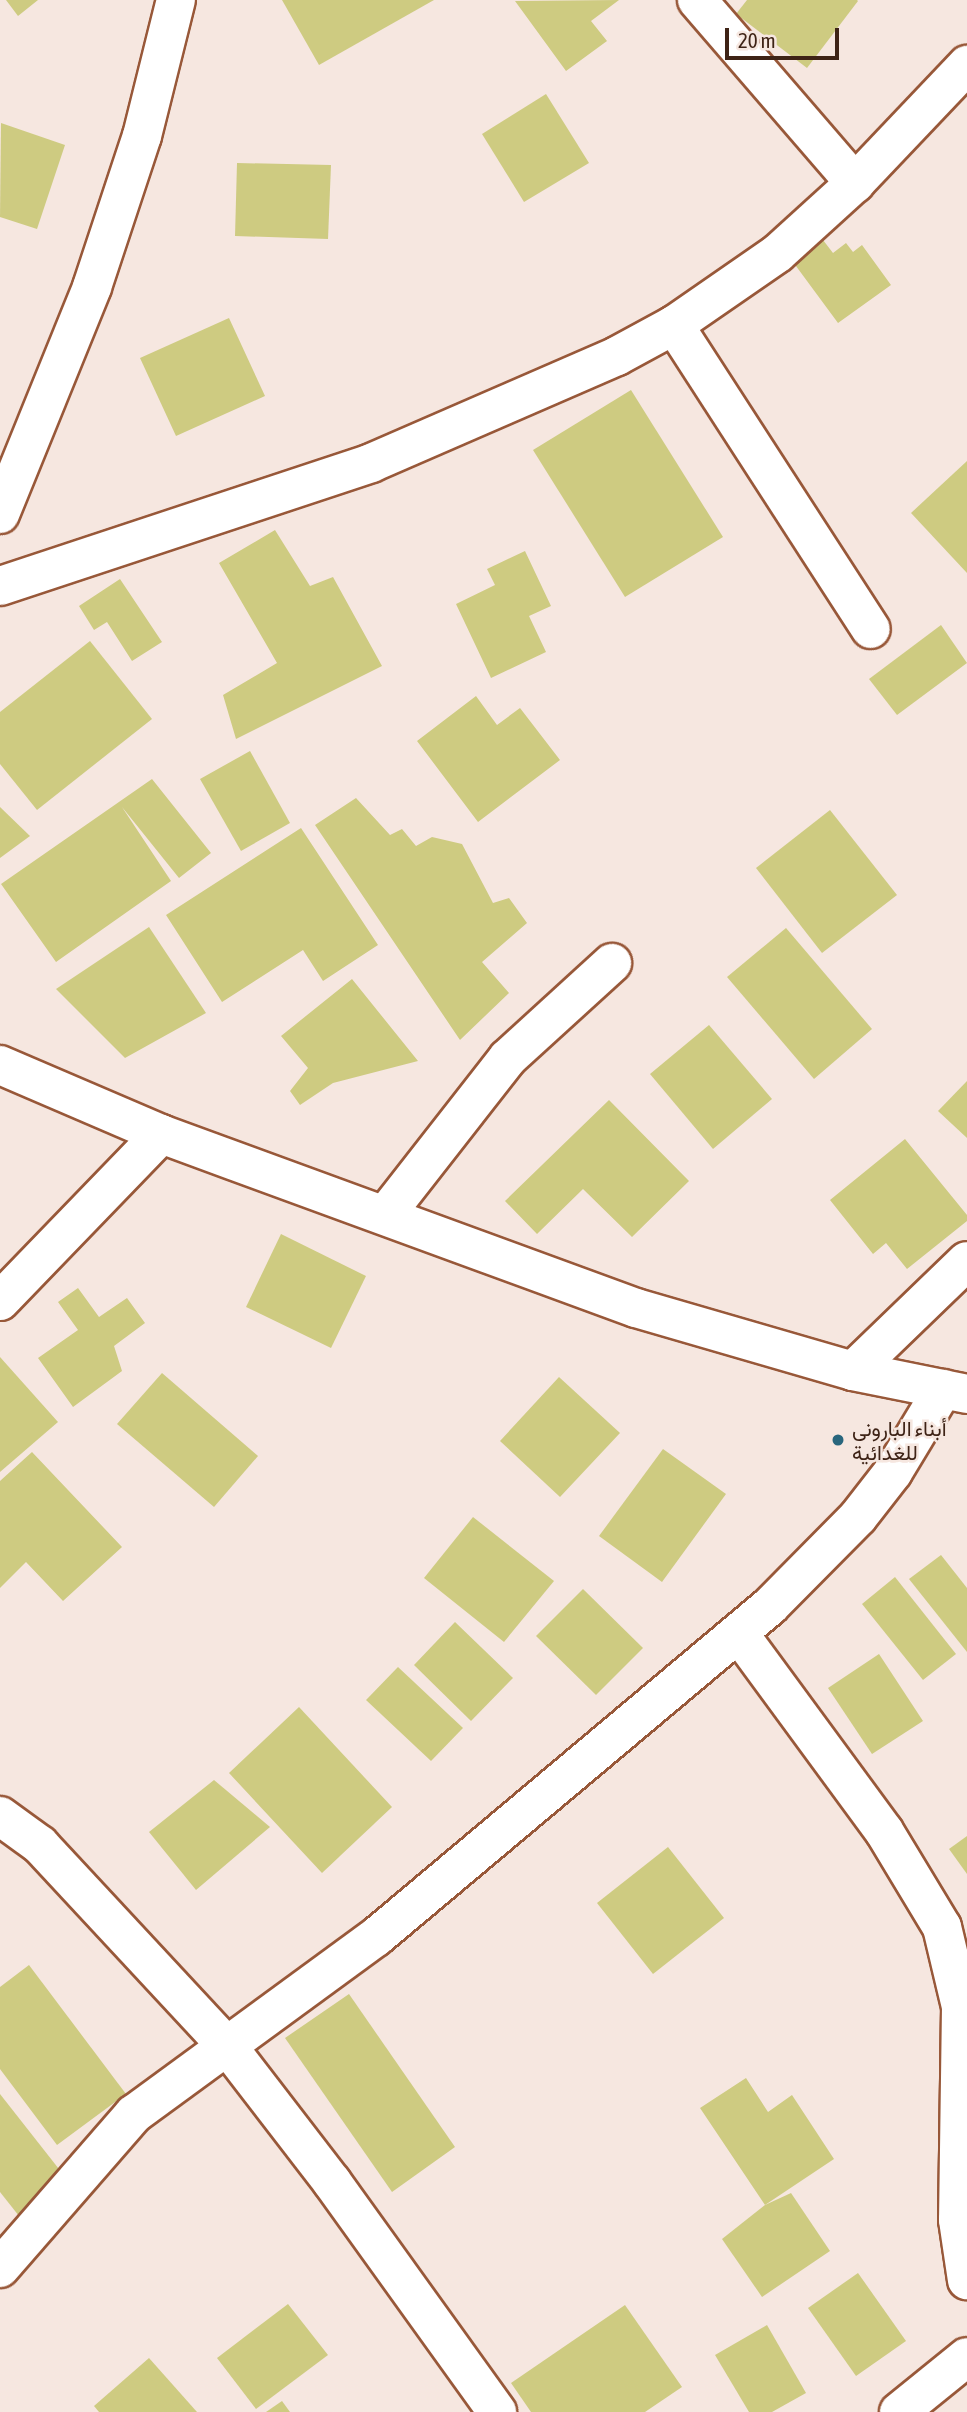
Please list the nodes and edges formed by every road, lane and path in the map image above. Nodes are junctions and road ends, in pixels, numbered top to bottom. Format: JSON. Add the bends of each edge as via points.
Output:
{"nodes":[{"id":1,"x":176,"y":0,"type":"edge"},
{"id":2,"x":697,"y":0,"type":"edge"},
{"id":3,"x":967,"y":65,"type":"edge"},
{"id":4,"x":855,"y":183,"type":"junction"},
{"id":5,"x":674,"y":325,"type":"junction"},
{"id":6,"x":0,"y":514,"type":"edge"},
{"id":7,"x":0,"y":586,"type":"edge"},
{"id":8,"x":871,"y":629,"type":"dead end"},
{"id":9,"x":612,"y":963,"type":"dead end"},
{"id":10,"x":0,"y":1065,"type":"edge"},
{"id":11,"x":161,"y":1134,"type":"junction"},
{"id":12,"x":386,"y":1213,"type":"junction"},
{"id":13,"x":967,"y":1261,"type":"edge"},
{"id":14,"x":0,"y":1301,"type":"edge"},
{"id":15,"x":852,"y":1371,"type":"junction"},
{"id":16,"x":955,"y":1391,"type":"edge"},
{"id":17,"x":740,"y":1634,"type":"junction"},
{"id":18,"x":0,"y":1816,"type":"edge"},
{"id":19,"x":228,"y":2047,"type":"junction"},
{"id":20,"x":0,"y":2268,"type":"edge"},
{"id":21,"x":967,"y":2280,"type":"edge"},
{"id":22,"x":967,"y":2357,"type":"edge"},
{"id":23,"x":497,"y":2412,"type":"edge"},
{"id":24,"x":899,"y":2412,"type":"edge"}],
"edges":[{"from":1,"to":6,"type":"street","via":[[142,136],[92,287]]},
{"from":2,"to":4,"type":"street"},
{"from":3,"to":4,"type":"street"},
{"from":4,"to":5,"type":"street","via":[[778,253]]},
{"from":5,"to":7,"type":"street","via":[[504,409],[371,463]]},
{"from":5,"to":8,"type":"street"},
{"from":9,"to":12,"type":"street","via":[[508,1058]]},
{"from":10,"to":11,"type":"street"},
{"from":11,"to":12,"type":"street"},
{"from":11,"to":14,"type":"street"},
{"from":12,"to":15,"type":"street","via":[[636,1308]]},
{"from":13,"to":15,"type":"street"},
{"from":15,"to":16,"type":"street"},
{"from":16,"to":17,"type":"street","via":[[858,1517]]},
{"from":17,"to":19,"type":"street","via":[[376,1937]]},
{"from":17,"to":21,"type":"street","via":[[884,1831],[942,1927],[961,2007],[958,2220]]},
{"from":18,"to":19,"type":"street","via":[[40,1845]]},
{"from":19,"to":20,"type":"street","via":[[134,2114]]},
{"from":19,"to":23,"type":"street","via":[[332,2182]]},
{"from":22,"to":24,"type":"street"}]}
